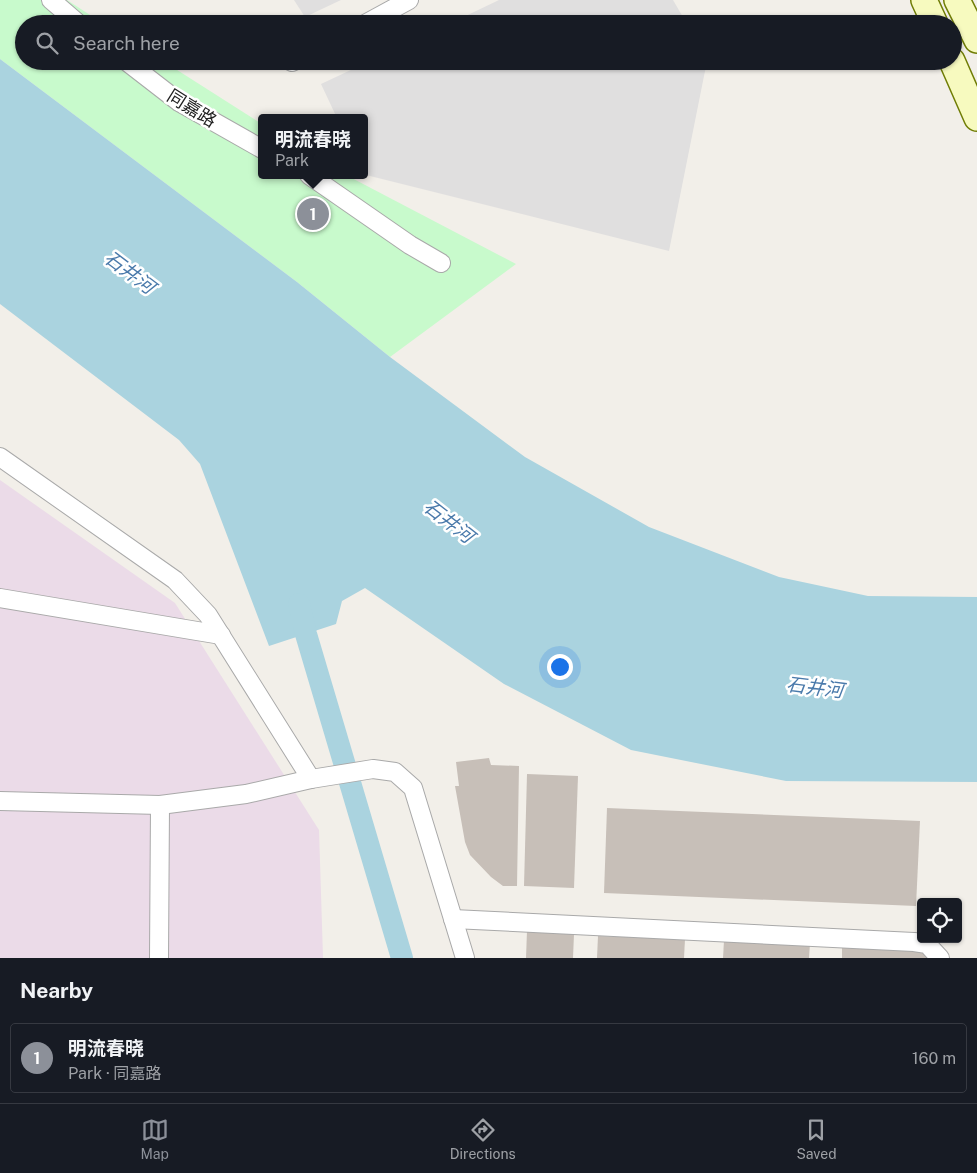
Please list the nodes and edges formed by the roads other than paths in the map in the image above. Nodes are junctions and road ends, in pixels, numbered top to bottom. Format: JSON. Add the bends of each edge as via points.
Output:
{"nodes":[{"id":1,"x":51,"y":0,"type":"edge"},
{"id":2,"x":409,"y":0,"type":"edge"},
{"id":3,"x":924,"y":0,"type":"edge"},
{"id":4,"x":957,"y":0,"type":"edge"},
{"id":5,"x":68,"y":15,"type":"edge"},
{"id":6,"x":382,"y":15,"type":"edge"},
{"id":7,"x":931,"y":15,"type":"edge"},
{"id":8,"x":977,"y":40,"type":"edge"},
{"id":9,"x":138,"y":70,"type":"edge"},
{"id":10,"x":956,"y":70,"type":"edge"},
{"id":11,"x":977,"y":118,"type":"edge"},
{"id":12,"x":258,"y":146,"type":"edge"},
{"id":13,"x":315,"y":179,"type":"edge"},
{"id":14,"x":441,"y":263,"type":"dead end"},
{"id":15,"x":0,"y":457,"type":"edge"},
{"id":16,"x":0,"y":598,"type":"edge"},
{"id":17,"x":222,"y":635,"type":"junction"},
{"id":18,"x":311,"y":779,"type":"junction"},
{"id":19,"x":0,"y":801,"type":"edge"},
{"id":20,"x":160,"y":805,"type":"junction"},
{"id":21,"x":453,"y":919,"type":"junction"},
{"id":22,"x":159,"y":958,"type":"edge"},
{"id":23,"x":466,"y":958,"type":"edge"},
{"id":24,"x":940,"y":958,"type":"edge"}],
"edges":[{"from":1,"to":5,"type":"street"},
{"from":2,"to":6,"type":"street"},
{"from":3,"to":7,"type":"main road"},
{"from":4,"to":8,"type":"main road"},
{"from":9,"to":12,"type":"street","name":"同嘉路","via":[[179,102]]},
{"from":10,"to":11,"type":"main road"},
{"from":13,"to":14,"type":"street","via":[[410,246]]},
{"from":15,"to":17,"type":"street","via":[[175,580]]},
{"from":16,"to":17,"type":"street"},
{"from":17,"to":18,"type":"street"},
{"from":18,"to":20,"type":"street","via":[[246,794]]},
{"from":18,"to":21,"type":"street","via":[[373,769],[395,772],[413,788]]},
{"from":19,"to":20,"type":"street"},
{"from":20,"to":22,"type":"street"},
{"from":21,"to":23,"type":"street"},
{"from":21,"to":24,"type":"street","via":[[914,942],[927,944]]}]}
